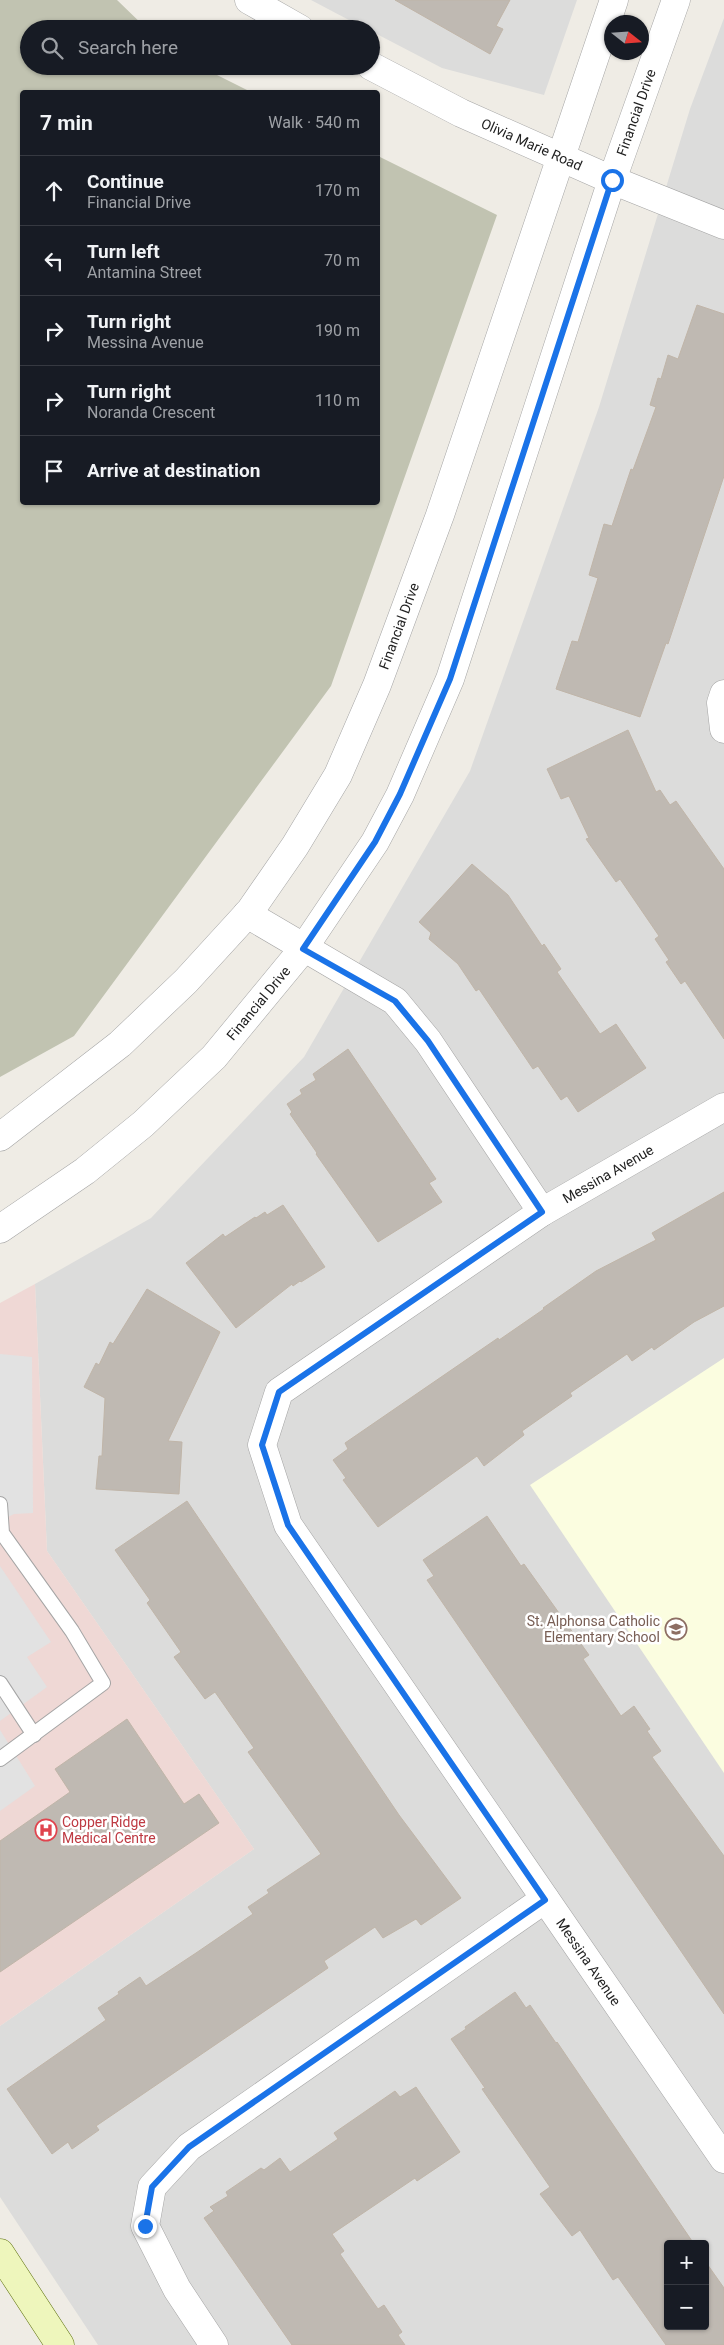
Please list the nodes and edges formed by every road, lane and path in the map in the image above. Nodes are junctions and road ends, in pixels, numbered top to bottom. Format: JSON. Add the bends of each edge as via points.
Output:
{"nodes":[{"id":1,"x":249,"y":0,"type":"edge"},
{"id":2,"x":614,"y":0,"type":"edge"},
{"id":3,"x":676,"y":0,"type":"edge"},
{"id":4,"x":284,"y":20,"type":"edge"},
{"id":5,"x":380,"y":71,"type":"edge"},
{"id":6,"x":560,"y":157,"type":"junction"},
{"id":7,"x":612,"y":180,"type":"junction"},
{"id":8,"x":724,"y":225,"type":"edge"},
{"id":9,"x":724,"y":694,"type":"edge"},
{"id":10,"x":724,"y":729,"type":"edge"},
{"id":11,"x":247,"y":914,"type":"junction"},
{"id":12,"x":303,"y":949,"type":"junction"},
{"id":13,"x":724,"y":1107,"type":"edge"},
{"id":14,"x":0,"y":1137,"type":"edge"},
{"id":15,"x":542,"y":1212,"type":"junction"},
{"id":16,"x":0,"y":1229,"type":"edge"},
{"id":17,"x":0,"y":1504,"type":"edge"},
{"id":18,"x":0,"y":1683,"type":"edge"},
{"id":19,"x":34,"y":1735,"type":"junction"},
{"id":20,"x":0,"y":1759,"type":"edge"},
{"id":21,"x":545,"y":1900,"type":"junction"},
{"id":22,"x":724,"y":2159,"type":"edge"},
{"id":23,"x":0,"y":2253,"type":"edge"},
{"id":24,"x":60,"y":2345,"type":"edge"},
{"id":25,"x":214,"y":2345,"type":"edge"}],
"edges":[{"from":1,"to":4,"type":"street"},
{"from":2,"to":6,"type":"street","name":"Financial Drive"},
{"from":3,"to":7,"type":"street","name":"Financial Drive"},
{"from":5,"to":6,"type":"street","name":"Olivia Marie Road","via":[[461,113]]},
{"from":6,"to":7,"type":"street","name":"Olivia Marie Road"},
{"from":6,"to":11,"type":"street","name":"Financial Drive","via":[[440,515],[378,686],[338,775]]},
{"from":7,"to":8,"type":"street","name":"Olivia Marie Road"},
{"from":7,"to":12,"type":"street","name":"Financial Drive","via":[[450,679],[400,794],[375,842]]},
{"from":9,"to":10,"type":"street","via":[[721,703]]},
{"from":11,"to":12,"type":"street"},
{"from":11,"to":14,"type":"street","name":"Financial Drive","via":[[186,981],[120,1044]]},
{"from":12,"to":15,"type":"street","via":[[395,1001],[428,1041]]},
{"from":12,"to":16,"type":"street","name":"Financial Drive","via":[[214,1057],[143,1124],[85,1171]]},
{"from":13,"to":15,"type":"street","name":"Messina Avenue"},
{"from":15,"to":21,"type":"street","name":"Messina Avenue","via":[[279,1392],[262,1445],[288,1525]]},
{"from":17,"to":19,"type":"lane","via":[[2,1533],[72,1631],[104,1683]]},
{"from":18,"to":19,"type":"lane"},
{"from":19,"to":20,"type":"lane"},
{"from":21,"to":22,"type":"street","name":"Messina Avenue"},
{"from":21,"to":25,"type":"street","via":[[189,2147],[152,2187],[145,2226],[177,2289]]},
{"from":23,"to":24,"type":"main road"}]}
